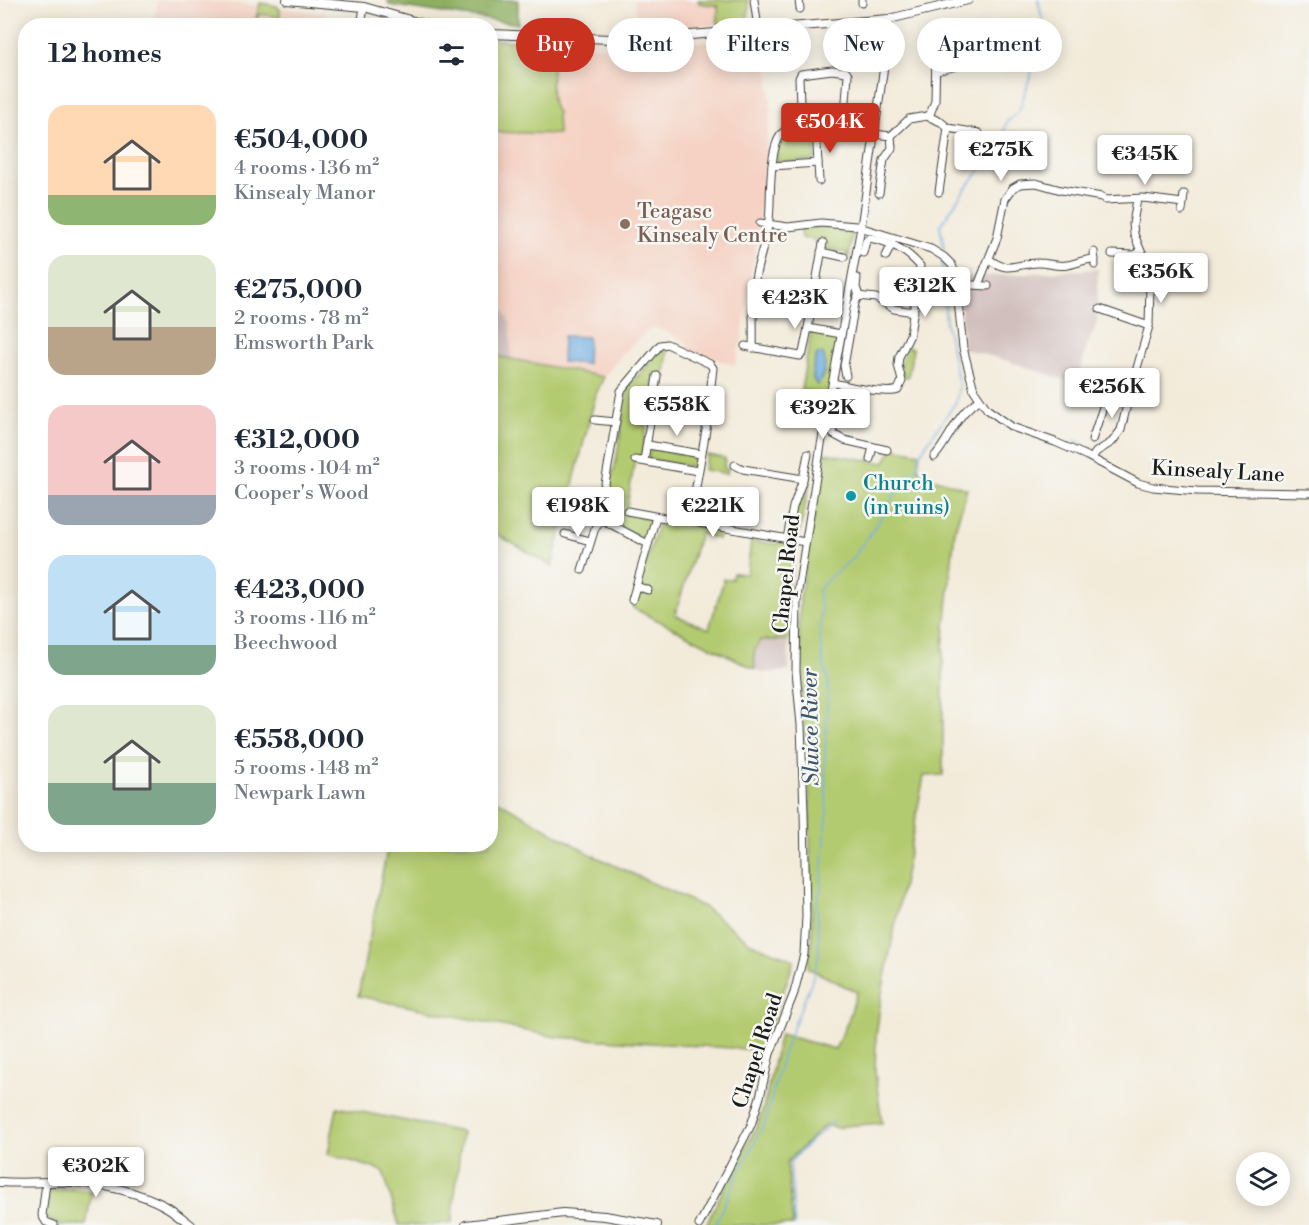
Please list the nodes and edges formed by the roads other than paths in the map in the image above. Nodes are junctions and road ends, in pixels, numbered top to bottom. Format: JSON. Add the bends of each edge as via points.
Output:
{"nodes":[{"id":1,"x":287,"y":0,"type":"edge"},
{"id":2,"x":754,"y":0,"type":"edge"},
{"id":3,"x":799,"y":0,"type":"edge"},
{"id":4,"x":968,"y":0,"type":"edge"},
{"id":5,"x":954,"y":2,"type":"edge"},
{"id":6,"x":364,"y":8,"type":"junction"},
{"id":7,"x":800,"y":9,"type":"dead end"},
{"id":8,"x":362,"y":18,"type":"edge"},
{"id":9,"x":401,"y":18,"type":"edge"},
{"id":10,"x":757,"y":18,"type":"edge"},
{"id":11,"x":893,"y":18,"type":"edge"},
{"id":12,"x":706,"y":33,"type":"edge"},
{"id":13,"x":498,"y":34,"type":"edge"},
{"id":14,"x":883,"y":72,"type":"edge"},
{"id":15,"x":937,"y":72,"type":"edge"},
{"id":16,"x":929,"y":117,"type":"junction"},
{"id":17,"x":844,"y":127,"type":"junction"},
{"id":18,"x":816,"y":128,"type":"junction"},
{"id":19,"x":948,"y":128,"type":"junction"},
{"id":20,"x":801,"y":129,"type":"junction"},
{"id":21,"x":874,"y":131,"type":"junction"},
{"id":22,"x":979,"y":133,"type":"dead end"},
{"id":23,"x":891,"y":136,"type":"junction"},
{"id":24,"x":818,"y":163,"type":"junction"},
{"id":25,"x":772,"y":166,"type":"junction"},
{"id":26,"x":819,"y":182,"type":"dead end"},
{"id":27,"x":939,"y":192,"type":"dead end"},
{"id":28,"x":879,"y":193,"type":"dead end"},
{"id":29,"x":1184,"y":194,"type":"dead end"},
{"id":30,"x":1137,"y":199,"type":"junction"},
{"id":31,"x":1183,"y":202,"type":"junction"},
{"id":32,"x":1182,"y":211,"type":"dead end"},
{"id":33,"x":760,"y":223,"type":"dead end"},
{"id":34,"x":768,"y":225,"type":"junction"},
{"id":35,"x":861,"y":227,"type":"junction"},
{"id":36,"x":823,"y":243,"type":"dead end"},
{"id":37,"x":892,"y":244,"type":"junction"},
{"id":38,"x":821,"y":252,"type":"junction"},
{"id":39,"x":1142,"y":252,"type":"junction"},
{"id":40,"x":863,"y":253,"type":"dead end"},
{"id":41,"x":1112,"y":254,"type":"dead end"},
{"id":42,"x":844,"y":256,"type":"dead end"},
{"id":43,"x":886,"y":256,"type":"dead end"},
{"id":44,"x":989,"y":259,"type":"junction"},
{"id":45,"x":1095,"y":259,"type":"dead end"},
{"id":46,"x":857,"y":278,"type":"dead end"},
{"id":47,"x":957,"y":284,"type":"junction"},
{"id":48,"x":978,"y":285,"type":"junction"},
{"id":49,"x":988,"y":286,"type":"dead end"},
{"id":50,"x":859,"y":296,"type":"junction"},
{"id":51,"x":1113,"y":303,"type":"dead end"},
{"id":52,"x":1100,"y":309,"type":"dead end"},
{"id":53,"x":914,"y":312,"type":"junction"},
{"id":54,"x":1112,"y":314,"type":"junction"},
{"id":55,"x":1149,"y":326,"type":"junction"},
{"id":56,"x":808,"y":328,"type":"junction"},
{"id":57,"x":841,"y":334,"type":"junction"},
{"id":58,"x":657,"y":376,"type":"dead end"},
{"id":59,"x":846,"y":376,"type":"dead end"},
{"id":60,"x":833,"y":383,"type":"junction"},
{"id":61,"x":1091,"y":383,"type":"dead end"},
{"id":62,"x":853,"y":388,"type":"junction"},
{"id":63,"x":1109,"y":389,"type":"junction"},
{"id":64,"x":645,"y":394,"type":"dead end"},
{"id":65,"x":654,"y":395,"type":"junction"},
{"id":66,"x":980,"y":400,"type":"junction"},
{"id":67,"x":1128,"y":400,"type":"junction"},
{"id":68,"x":595,"y":420,"type":"dead end"},
{"id":69,"x":616,"y":422,"type":"junction"},
{"id":70,"x":1092,"y":440,"type":"dead end"},
{"id":71,"x":648,"y":445,"type":"junction"},
{"id":72,"x":873,"y":447,"type":"junction"},
{"id":73,"x":886,"y":450,"type":"dead end"},
{"id":74,"x":701,"y":454,"type":"junction"},
{"id":75,"x":808,"y":454,"type":"dead end"},
{"id":76,"x":934,"y":457,"type":"dead end"},
{"id":77,"x":1092,"y":458,"type":"junction"},
{"id":78,"x":870,"y":459,"type":"dead end"},
{"id":79,"x":635,"y":460,"type":"dead end"},
{"id":80,"x":644,"y":461,"type":"junction"},
{"id":81,"x":735,"y":465,"type":"dead end"},
{"id":82,"x":699,"y":471,"type":"junction"},
{"id":83,"x":803,"y":480,"type":"junction"},
{"id":84,"x":1309,"y":494,"type":"edge"},
{"id":85,"x":627,"y":511,"type":"dead end"},
{"id":86,"x":656,"y":517,"type":"junction"},
{"id":87,"x":601,"y":519,"type":"junction"},
{"id":88,"x":676,"y":520,"type":"dead end"},
{"id":89,"x":565,"y":534,"type":"dead end"},
{"id":90,"x":787,"y":539,"type":"junction"},
{"id":91,"x":590,"y":541,"type":"junction"},
{"id":92,"x":805,"y":542,"type":"junction"},
{"id":93,"x":648,"y":544,"type":"junction"},
{"id":94,"x":582,"y":570,"type":"dead end"},
{"id":95,"x":636,"y":586,"type":"junction"},
{"id":96,"x":648,"y":590,"type":"dead end"},
{"id":97,"x":632,"y":600,"type":"dead end"},
{"id":98,"x":0,"y":1182,"type":"edge"},
{"id":99,"x":46,"y":1183,"type":"junction"},
{"id":100,"x":54,"y":1225,"type":"edge"},
{"id":101,"x":191,"y":1225,"type":"edge"},
{"id":102,"x":466,"y":1225,"type":"edge"},
{"id":103,"x":657,"y":1225,"type":"edge"},
{"id":104,"x":699,"y":1225,"type":"edge"}],
"edges":[{"from":1,"to":6,"type":"main road"},
{"from":2,"to":10,"type":"street"},
{"from":3,"to":7,"type":"street"},
{"from":4,"to":5,"type":"main road"},
{"from":5,"to":11,"type":"main road"},
{"from":6,"to":8,"type":"street"},
{"from":6,"to":9,"type":"main road"},
{"from":12,"to":13,"type":"main road","via":[[636,39]]},
{"from":14,"to":21,"type":"street","name":"Chapel Road"},
{"from":15,"to":16,"type":"street","via":[[935,101]]},
{"from":16,"to":19,"type":"street"},
{"from":16,"to":23,"type":"street","via":[[909,119]]},
{"from":17,"to":18,"type":"street"},
{"from":17,"to":20,"type":"street","via":[[848,75],[832,70],[801,74]]},
{"from":17,"to":21,"type":"street"},
{"from":18,"to":20,"type":"street"},
{"from":18,"to":24,"type":"street"},
{"from":19,"to":22,"type":"street"},
{"from":19,"to":27,"type":"street"},
{"from":20,"to":25,"type":"street","via":[[782,132]]},
{"from":21,"to":23,"type":"street"},
{"from":21,"to":35,"type":"street","name":"Chapel Road"},
{"from":23,"to":28,"type":"street","via":[[892,148],[884,160]]},
{"from":24,"to":25,"type":"street"},
{"from":24,"to":26,"type":"street"},
{"from":25,"to":34,"type":"street"},
{"from":29,"to":31,"type":"street"},
{"from":30,"to":31,"type":"street"},
{"from":30,"to":39,"type":"street","via":[[1133,224]]},
{"from":30,"to":44,"type":"street","via":[[1092,200],[1036,183],[1020,184],[1005,199],[998,238]]},
{"from":31,"to":32,"type":"street"},
{"from":33,"to":34,"type":"street","name":"Kinsealy Lane"},
{"from":34,"to":35,"type":"street","name":"Kinsealy Lane","via":[[833,223]]},
{"from":34,"to":56,"type":"street","via":[[756,276],[749,347],[802,356]]},
{"from":35,"to":47,"type":"street","name":"Kinsealy Lane","via":[[938,253],[952,265]]},
{"from":35,"to":57,"type":"street","name":"Chapel Road"},
{"from":36,"to":38,"type":"street"},
{"from":37,"to":40,"type":"street","via":[[870,238]]},
{"from":37,"to":43,"type":"street"},
{"from":37,"to":53,"type":"street","via":[[904,249],[920,266]]},
{"from":38,"to":42,"type":"street"},
{"from":38,"to":56,"type":"street"},
{"from":39,"to":41,"type":"street"},
{"from":39,"to":55,"type":"street","via":[[1150,285]]},
{"from":44,"to":45,"type":"street","via":[[1010,267],[1035,262],[1066,266]]},
{"from":44,"to":48,"type":"street"},
{"from":46,"to":50,"type":"street"},
{"from":47,"to":48,"type":"street"},
{"from":47,"to":66,"type":"street","name":"Kinsealy Lane","via":[[963,348],[970,380]]},
{"from":48,"to":49,"type":"street"},
{"from":50,"to":53,"type":"street"},
{"from":50,"to":59,"type":"street","via":[[844,366]]},
{"from":51,"to":54,"type":"street"},
{"from":52,"to":54,"type":"street"},
{"from":53,"to":62,"type":"street","via":[[909,339],[899,357],[902,381],[898,390]]},
{"from":54,"to":55,"type":"street"},
{"from":55,"to":67,"type":"street"},
{"from":56,"to":57,"type":"street"},
{"from":57,"to":60,"type":"street","name":"Chapel Road"},
{"from":58,"to":65,"type":"street"},
{"from":60,"to":62,"type":"street"},
{"from":60,"to":92,"type":"street","name":"Chapel Road"},
{"from":61,"to":63,"type":"street"},
{"from":62,"to":72,"type":"street","via":[[832,430],[839,438]]},
{"from":63,"to":67,"type":"street"},
{"from":63,"to":70,"type":"street"},
{"from":64,"to":65,"type":"street"},
{"from":65,"to":71,"type":"street"},
{"from":66,"to":76,"type":"street","via":[[968,407]]},
{"from":66,"to":77,"type":"street","name":"Kinsealy Lane","via":[[1012,427]]},
{"from":67,"to":77,"type":"street","via":[[1118,436]]},
{"from":68,"to":69,"type":"street"},
{"from":69,"to":74,"type":"street","via":[[621,391],[660,345],[667,344],[713,368]]},
{"from":69,"to":87,"type":"street","via":[[598,503]]},
{"from":71,"to":74,"type":"street"},
{"from":71,"to":80,"type":"street"},
{"from":72,"to":73,"type":"street"},
{"from":72,"to":78,"type":"street"},
{"from":74,"to":82,"type":"street"},
{"from":75,"to":83,"type":"street"},
{"from":77,"to":84,"type":"street","name":"Kinsealy Lane","via":[[1153,487]]},
{"from":79,"to":80,"type":"street"},
{"from":80,"to":82,"type":"street"},
{"from":81,"to":83,"type":"street"},
{"from":82,"to":90,"type":"street","via":[[692,508],[694,520]]},
{"from":83,"to":90,"type":"street"},
{"from":85,"to":86,"type":"street"},
{"from":86,"to":88,"type":"street"},
{"from":86,"to":93,"type":"street"},
{"from":87,"to":91,"type":"street"},
{"from":87,"to":93,"type":"street"},
{"from":89,"to":91,"type":"street"},
{"from":90,"to":92,"type":"street"},
{"from":91,"to":94,"type":"street"},
{"from":92,"to":104,"type":"street","name":"Chapel Road","via":[[796,597],[804,812],[804,954],[751,1125]]},
{"from":93,"to":95,"type":"street"},
{"from":95,"to":96,"type":"street"},
{"from":95,"to":97,"type":"street"},
{"from":98,"to":99,"type":"main road"},
{"from":99,"to":100,"type":"street","via":[[42,1215]]},
{"from":99,"to":101,"type":"main road","via":[[86,1183],[122,1191],[166,1206]]},
{"from":102,"to":103,"type":"main road","via":[[563,1213]]}]}
